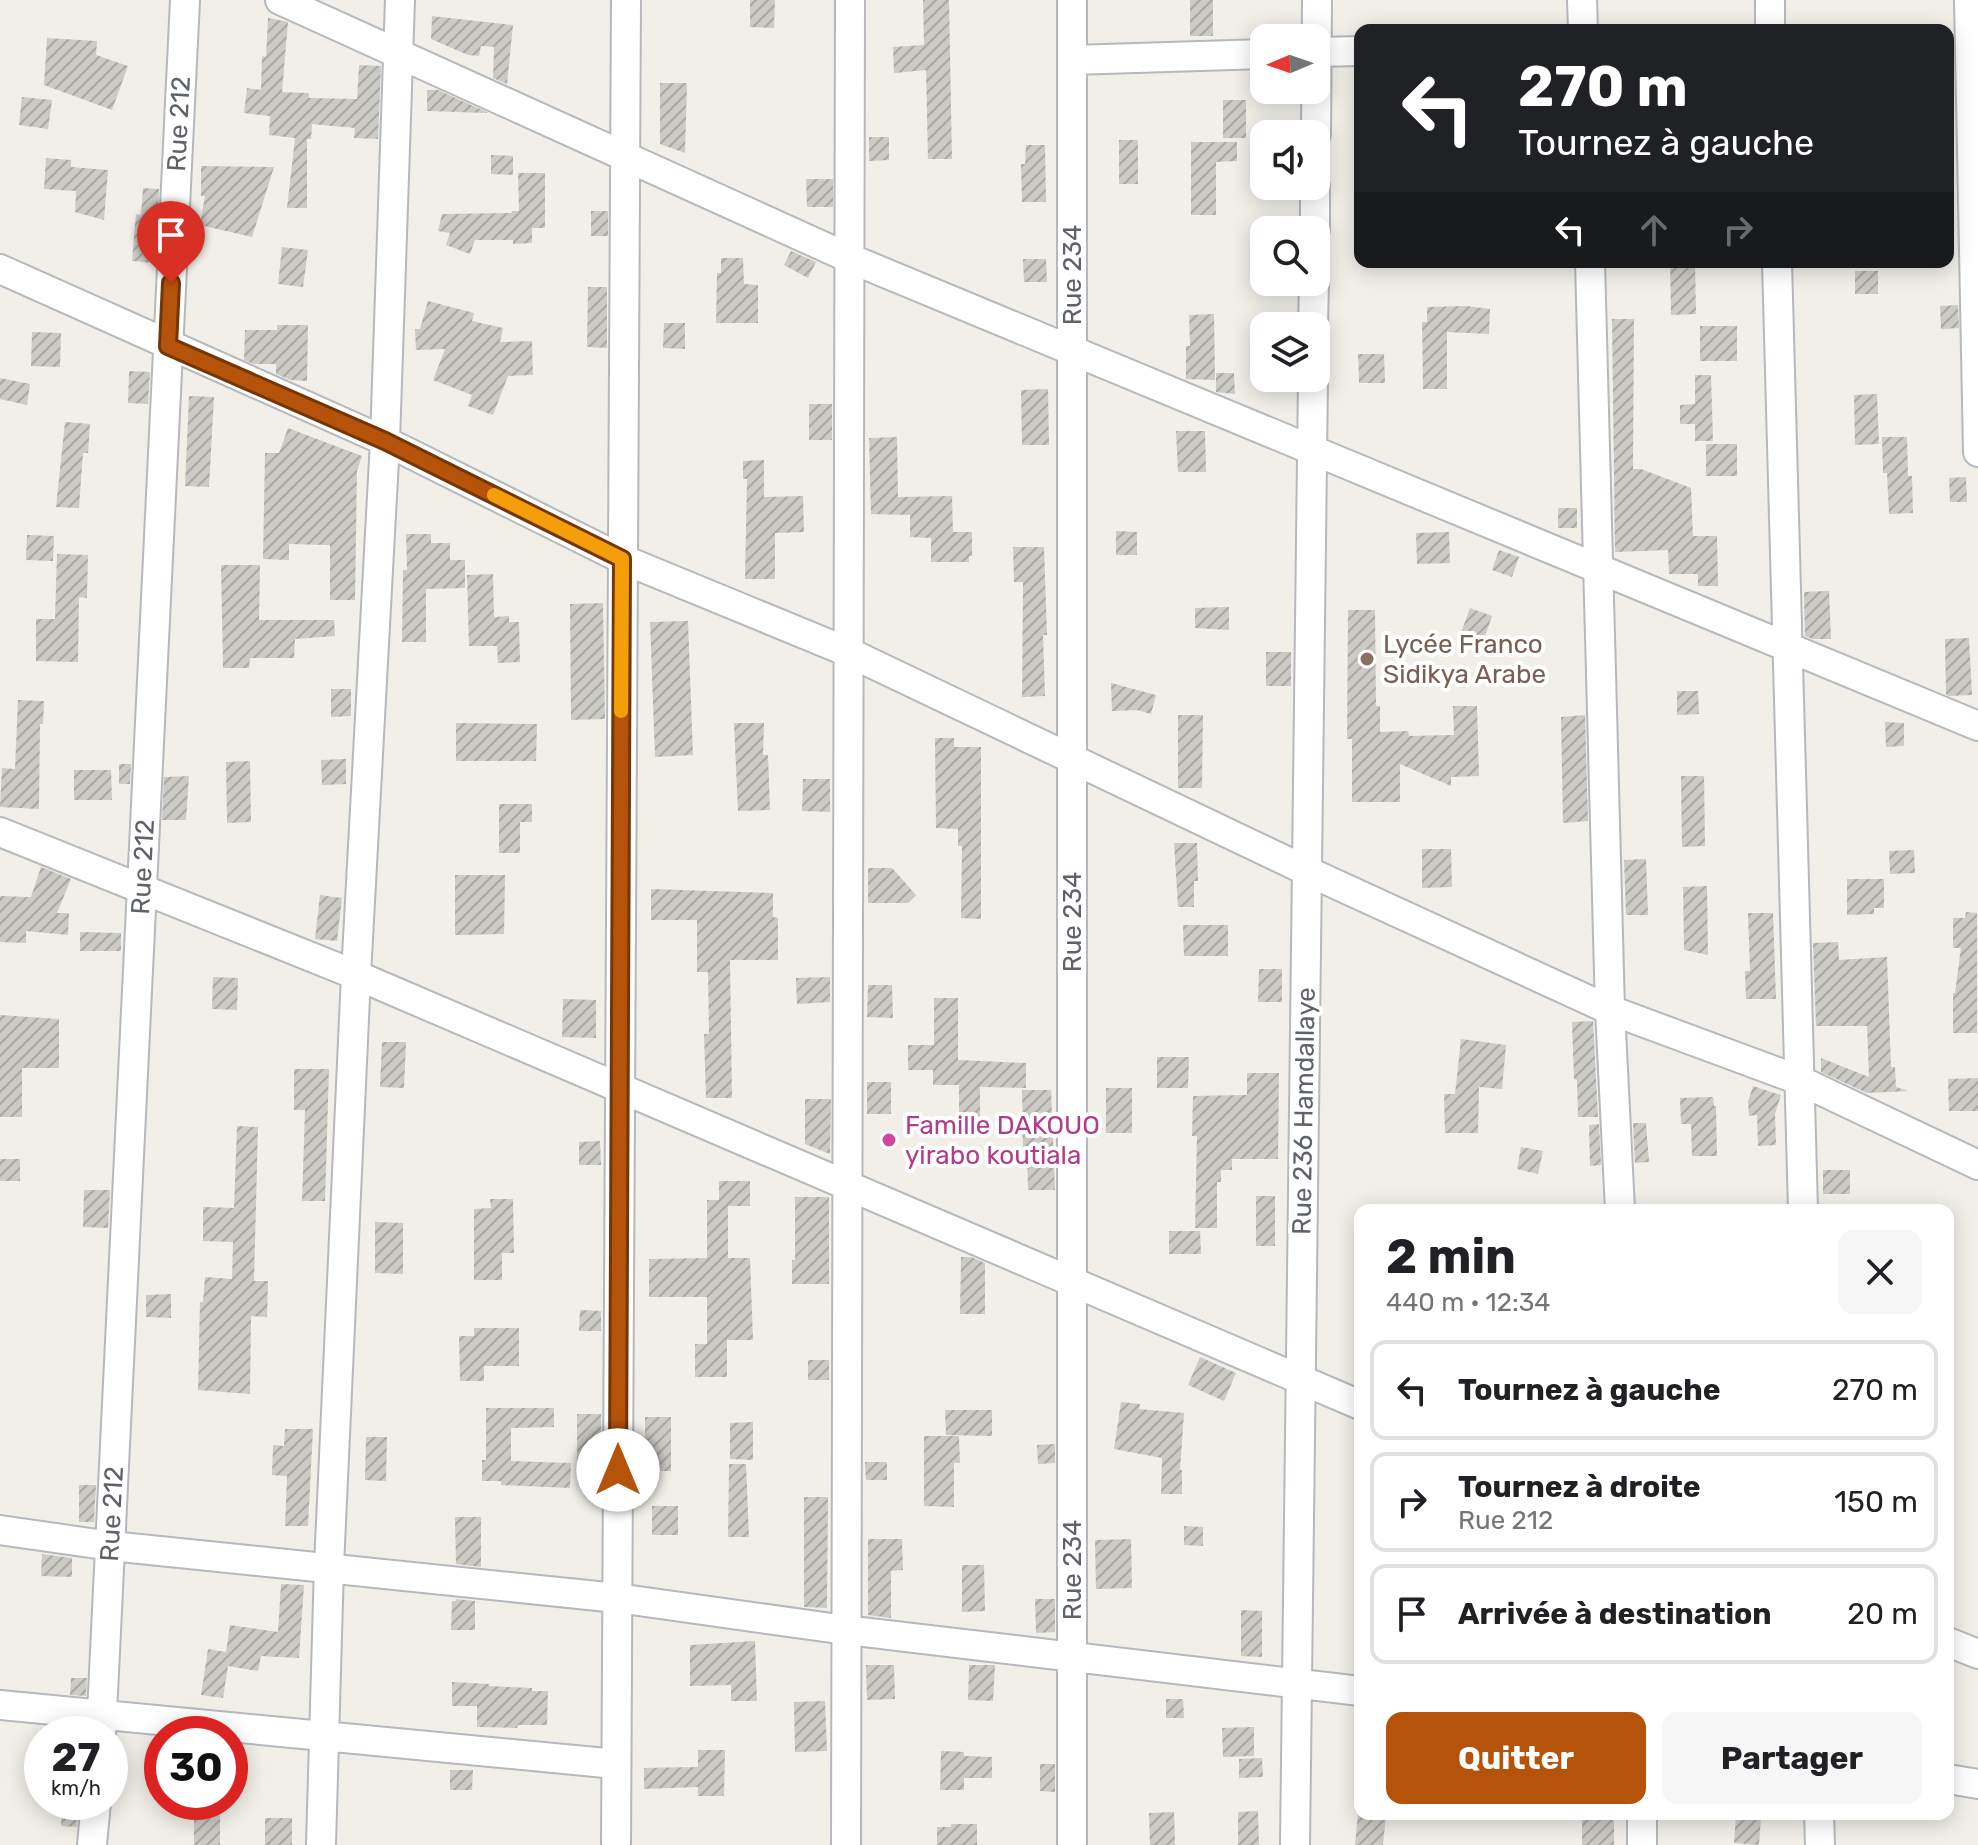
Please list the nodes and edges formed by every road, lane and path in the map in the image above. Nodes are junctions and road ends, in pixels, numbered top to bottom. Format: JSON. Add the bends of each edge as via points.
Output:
{"nodes":[{"id":1,"x":185,"y":0,"type":"edge"},
{"id":2,"x":280,"y":0,"type":"edge"},
{"id":3,"x":400,"y":0,"type":"edge"},
{"id":4,"x":626,"y":0,"type":"edge"},
{"id":5,"x":850,"y":0,"type":"edge"},
{"id":6,"x":1072,"y":0,"type":"edge"},
{"id":7,"x":1317,"y":0,"type":"edge"},
{"id":8,"x":1582,"y":0,"type":"edge"},
{"id":9,"x":1770,"y":0,"type":"edge"},
{"id":10,"x":1969,"y":0,"type":"edge"},
{"id":11,"x":1317,"y":24,"type":"edge"},
{"id":12,"x":1583,"y":24,"type":"edge"},
{"id":13,"x":1770,"y":24,"type":"edge"},
{"id":14,"x":1965,"y":33,"type":"edge"},
{"id":15,"x":1354,"y":51,"type":"edge"},
{"id":16,"x":398,"y":52,"type":"junction"},
{"id":17,"x":1330,"y":52,"type":"edge"},
{"id":18,"x":1250,"y":54,"type":"edge"},
{"id":19,"x":1072,"y":60,"type":"junction"},
{"id":20,"x":625,"y":156,"type":"junction"},
{"id":21,"x":849,"y":258,"type":"junction"},
{"id":22,"x":1590,"y":268,"type":"edge"},
{"id":23,"x":1777,"y":268,"type":"edge"},
{"id":24,"x":0,"y":269,"type":"edge"},
{"id":25,"x":168,"y":346,"type":"junction"},
{"id":26,"x":1072,"y":352,"type":"junction"},
{"id":27,"x":1313,"y":392,"type":"edge"},
{"id":28,"x":385,"y":441,"type":"junction"},
{"id":29,"x":1312,"y":451,"type":"junction"},
{"id":30,"x":1978,"y":452,"type":"edge"},
{"id":31,"x":622,"y":559,"type":"junction"},
{"id":32,"x":1600,"y":570,"type":"junction"},
{"id":33,"x":1787,"y":646,"type":"junction"},
{"id":34,"x":848,"y":652,"type":"junction"},
{"id":35,"x":1978,"y":726,"type":"edge"},
{"id":36,"x":1072,"y":760,"type":"junction"},
{"id":37,"x":0,"y":832,"type":"edge"},
{"id":38,"x":1307,"y":871,"type":"junction"},
{"id":39,"x":142,"y":888,"type":"junction"},
{"id":40,"x":356,"y":975,"type":"junction"},
{"id":41,"x":1610,"y":1010,"type":"junction"},
{"id":42,"x":1799,"y":1080,"type":"junction"},
{"id":43,"x":620,"y":1089,"type":"junction"},
{"id":44,"x":1978,"y":1165,"type":"edge"},
{"id":45,"x":847,"y":1185,"type":"junction"},
{"id":46,"x":1620,"y":1204,"type":"edge"},
{"id":47,"x":1803,"y":1204,"type":"edge"},
{"id":48,"x":1072,"y":1280,"type":"junction"},
{"id":49,"x":1301,"y":1381,"type":"junction"},
{"id":50,"x":1354,"y":1403,"type":"edge"},
{"id":51,"x":0,"y":1530,"type":"edge"},
{"id":52,"x":111,"y":1546,"type":"junction"},
{"id":53,"x":329,"y":1566,"type":"junction"},
{"id":54,"x":617,"y":1598,"type":"junction"},
{"id":55,"x":846,"y":1630,"type":"junction"},
{"id":56,"x":1954,"y":1644,"type":"edge"},
{"id":57,"x":1978,"y":1654,"type":"edge"},
{"id":58,"x":1072,"y":1656,"type":"junction"},
{"id":59,"x":1297,"y":1682,"type":"junction"},
{"id":60,"x":1354,"y":1690,"type":"edge"},
{"id":61,"x":0,"y":1705,"type":"edge"},
{"id":62,"x":56,"y":1716,"type":"edge"},
{"id":63,"x":102,"y":1716,"type":"edge"},
{"id":64,"x":128,"y":1726,"type":"edge"},
{"id":65,"x":324,"y":1736,"type":"junction"},
{"id":66,"x":616,"y":1764,"type":"junction"},
{"id":67,"x":1954,"y":1780,"type":"edge"},
{"id":68,"x":1978,"y":1784,"type":"edge"},
{"id":69,"x":94,"y":1820,"type":"edge"},
{"id":70,"x":1642,"y":1820,"type":"edge"},
{"id":71,"x":1819,"y":1820,"type":"edge"},
{"id":72,"x":92,"y":1845,"type":"edge"},
{"id":73,"x":321,"y":1845,"type":"edge"},
{"id":74,"x":616,"y":1845,"type":"edge"},
{"id":75,"x":846,"y":1845,"type":"edge"},
{"id":76,"x":1072,"y":1845,"type":"edge"},
{"id":77,"x":1295,"y":1845,"type":"edge"},
{"id":78,"x":1642,"y":1845,"type":"edge"},
{"id":79,"x":1820,"y":1845,"type":"edge"}],
"edges":[{"from":1,"to":25,"type":"street","name":"Rue 212"},
{"from":2,"to":16,"type":"street"},
{"from":3,"to":16,"type":"street"},
{"from":4,"to":20,"type":"street"},
{"from":5,"to":21,"type":"street"},
{"from":6,"to":19,"type":"street","name":"Rue 234"},
{"from":7,"to":11,"type":"street"},
{"from":8,"to":12,"type":"street"},
{"from":9,"to":13,"type":"street"},
{"from":10,"to":14,"type":"street"},
{"from":14,"to":30,"type":"street"},
{"from":15,"to":17,"type":"street"},
{"from":16,"to":20,"type":"street"},
{"from":16,"to":28,"type":"street"},
{"from":18,"to":19,"type":"street"},
{"from":19,"to":26,"type":"street","name":"Rue 234"},
{"from":20,"to":21,"type":"street"},
{"from":20,"to":31,"type":"street"},
{"from":21,"to":26,"type":"street"},
{"from":21,"to":34,"type":"street"},
{"from":22,"to":32,"type":"street"},
{"from":23,"to":33,"type":"street"},
{"from":24,"to":25,"type":"street"},
{"from":25,"to":28,"type":"street"},
{"from":25,"to":39,"type":"street","name":"Rue 212"},
{"from":26,"to":29,"type":"street"},
{"from":26,"to":36,"type":"street","name":"Rue 234"},
{"from":27,"to":29,"type":"street","name":"Rue 236 Hamdallaye"},
{"from":28,"to":31,"type":"street"},
{"from":28,"to":40,"type":"street"},
{"from":29,"to":32,"type":"street"},
{"from":29,"to":38,"type":"street","name":"Rue 236 Hamdallaye"},
{"from":31,"to":34,"type":"street"},
{"from":31,"to":43,"type":"street"},
{"from":32,"to":33,"type":"street"},
{"from":32,"to":41,"type":"street"},
{"from":33,"to":35,"type":"street"},
{"from":33,"to":42,"type":"street"},
{"from":34,"to":36,"type":"street"},
{"from":34,"to":45,"type":"street"},
{"from":36,"to":38,"type":"street"},
{"from":36,"to":48,"type":"street","name":"Rue 234"},
{"from":37,"to":39,"type":"street"},
{"from":38,"to":41,"type":"street"},
{"from":38,"to":49,"type":"street","name":"Rue 236 Hamdallaye"},
{"from":39,"to":40,"type":"street"},
{"from":39,"to":52,"type":"street","name":"Rue 212"},
{"from":40,"to":43,"type":"street"},
{"from":40,"to":53,"type":"street"},
{"from":41,"to":42,"type":"street"},
{"from":41,"to":46,"type":"street"},
{"from":42,"to":44,"type":"street"},
{"from":42,"to":47,"type":"street"},
{"from":43,"to":45,"type":"street"},
{"from":43,"to":54,"type":"street"},
{"from":45,"to":48,"type":"street"},
{"from":45,"to":55,"type":"street"},
{"from":48,"to":49,"type":"street"},
{"from":48,"to":58,"type":"street","name":"Rue 234"},
{"from":49,"to":50,"type":"street"},
{"from":49,"to":59,"type":"street","name":"Rue 236 Hamdallaye"},
{"from":51,"to":52,"type":"street"},
{"from":52,"to":53,"type":"street"},
{"from":52,"to":63,"type":"street","name":"Rue 212"},
{"from":53,"to":54,"type":"street"},
{"from":53,"to":65,"type":"street"},
{"from":54,"to":55,"type":"street"},
{"from":54,"to":66,"type":"street"},
{"from":55,"to":58,"type":"street"},
{"from":55,"to":75,"type":"street"},
{"from":56,"to":57,"type":"street"},
{"from":58,"to":59,"type":"street"},
{"from":58,"to":76,"type":"street","name":"Rue 234"},
{"from":59,"to":60,"type":"street"},
{"from":59,"to":77,"type":"street","name":"Rue 236 Hamdallaye"},
{"from":61,"to":62,"type":"street"},
{"from":64,"to":65,"type":"street"},
{"from":65,"to":66,"type":"street"},
{"from":65,"to":73,"type":"street"},
{"from":66,"to":74,"type":"street"},
{"from":67,"to":68,"type":"street"},
{"from":69,"to":72,"type":"street"},
{"from":70,"to":78,"type":"street"},
{"from":71,"to":79,"type":"street"}]}
